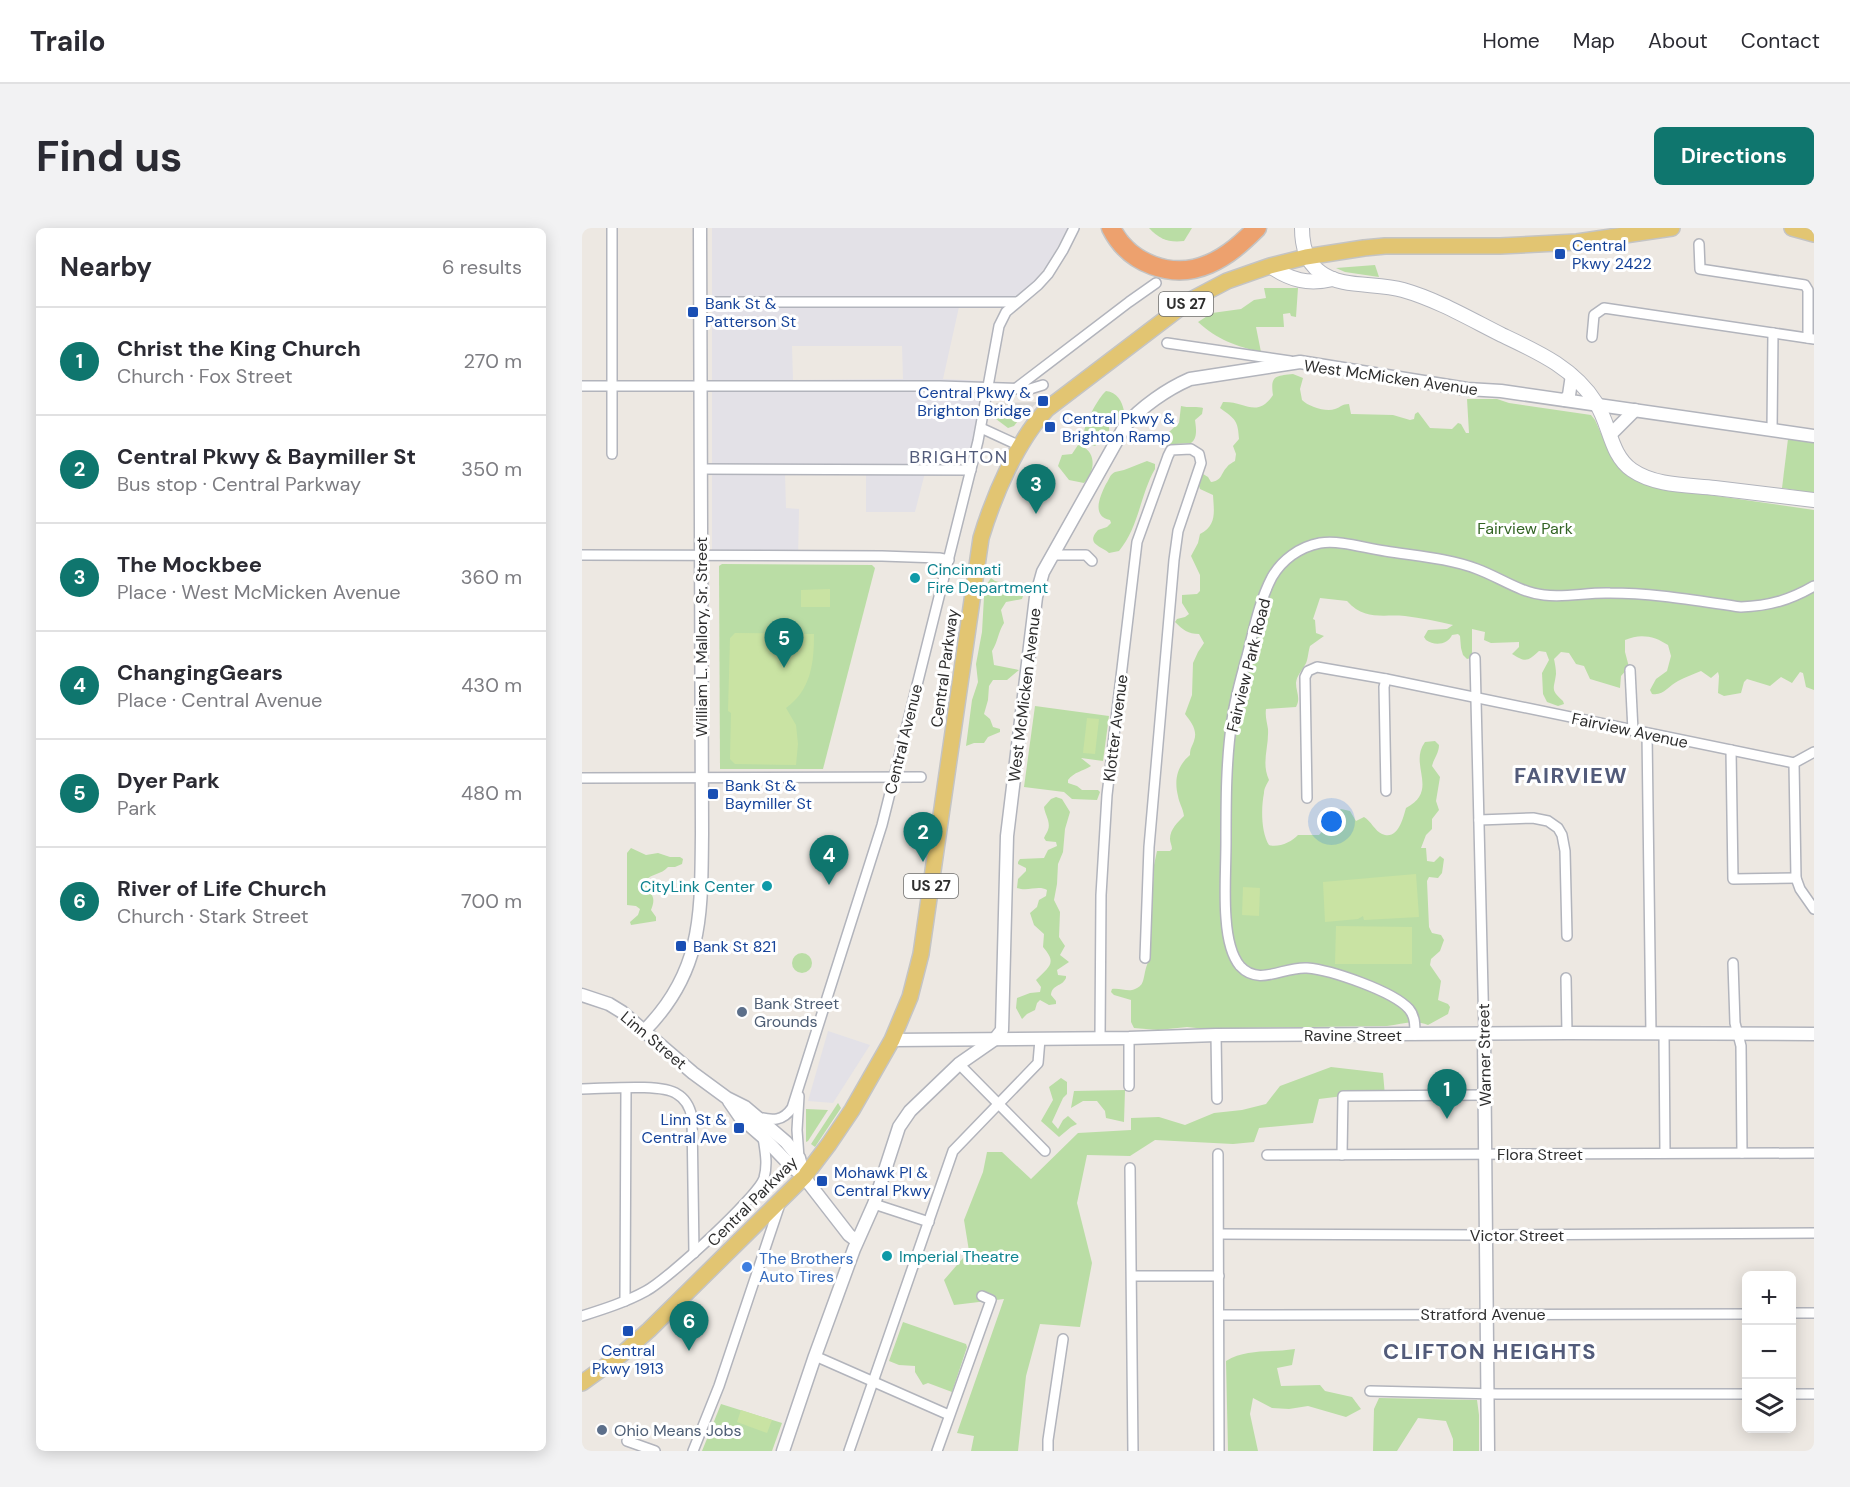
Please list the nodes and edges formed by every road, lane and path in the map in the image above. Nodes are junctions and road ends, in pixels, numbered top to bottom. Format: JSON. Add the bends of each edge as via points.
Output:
{"nodes":[{"id":1,"x":612,"y":228,"type":"edge"},
{"id":2,"x":700,"y":228,"type":"edge"},
{"id":3,"x":1074,"y":228,"type":"edge"},
{"id":4,"x":1111,"y":228,"type":"edge"},
{"id":5,"x":1257,"y":228,"type":"edge"},
{"id":6,"x":1302,"y":228,"type":"edge"},
{"id":7,"x":1672,"y":228,"type":"edge"},
{"id":8,"x":1792,"y":228,"type":"edge"},
{"id":9,"x":1814,"y":234,"type":"edge"},
{"id":10,"x":1699,"y":244,"type":"dead end"},
{"id":11,"x":1306,"y":257,"type":"junction"},
{"id":12,"x":1270,"y":266,"type":"junction"},
{"id":13,"x":1334,"y":279,"type":"junction"},
{"id":14,"x":1156,"y":283,"type":"dead end"},
{"id":15,"x":701,"y":302,"type":"junction"},
{"id":16,"x":1017,"y":302,"type":"junction"},
{"id":17,"x":1773,"y":333,"type":"junction"},
{"id":18,"x":1592,"y":338,"type":"dead end"},
{"id":19,"x":1811,"y":338,"type":"edge"},
{"id":20,"x":1167,"y":343,"type":"dead end"},
{"id":21,"x":1300,"y":362,"type":"junction"},
{"id":22,"x":1572,"y":375,"type":"junction"},
{"id":23,"x":1043,"y":385,"type":"dead end"},
{"id":24,"x":582,"y":386,"type":"edge"},
{"id":25,"x":612,"y":386,"type":"junction"},
{"id":26,"x":701,"y":386,"type":"junction"},
{"id":27,"x":988,"y":388,"type":"junction"},
{"id":28,"x":1014,"y":389,"type":"junction"},
{"id":29,"x":1565,"y":400,"type":"junction"},
{"id":30,"x":1598,"y":405,"type":"junction"},
{"id":31,"x":1635,"y":410,"type":"junction"},
{"id":32,"x":981,"y":428,"type":"junction"},
{"id":33,"x":1772,"y":430,"type":"junction"},
{"id":34,"x":1610,"y":435,"type":"junction"},
{"id":35,"x":1814,"y":436,"type":"edge"},
{"id":36,"x":1020,"y":446,"type":"junction"},
{"id":37,"x":612,"y":454,"type":"dead end"},
{"id":38,"x":700,"y":470,"type":"junction"},
{"id":39,"x":971,"y":470,"type":"junction"},
{"id":40,"x":1814,"y":500,"type":"edge"},
{"id":41,"x":700,"y":554,"type":"junction"},
{"id":42,"x":582,"y":555,"type":"edge"},
{"id":43,"x":1054,"y":555,"type":"junction"},
{"id":44,"x":949,"y":560,"type":"junction"},
{"id":45,"x":1092,"y":561,"type":"dead end"},
{"id":46,"x":1814,"y":586,"type":"edge"},
{"id":47,"x":1475,"y":658,"type":"dead end"},
{"id":48,"x":1630,"y":670,"type":"dead end"},
{"id":49,"x":1386,"y":679,"type":"junction"},
{"id":50,"x":1477,"y":698,"type":"junction"},
{"id":51,"x":1633,"y":731,"type":"junction"},
{"id":52,"x":1647,"y":734,"type":"junction"},
{"id":53,"x":1731,"y":750,"type":"junction"},
{"id":54,"x":1814,"y":752,"type":"edge"},
{"id":55,"x":1794,"y":763,"type":"junction"},
{"id":56,"x":701,"y":777,"type":"junction"},
{"id":57,"x":893,"y":777,"type":"junction"},
{"id":58,"x":921,"y":777,"type":"dead end"},
{"id":59,"x":582,"y":778,"type":"edge"},
{"id":60,"x":1386,"y":791,"type":"dead end"},
{"id":61,"x":1307,"y":798,"type":"dead end"},
{"id":62,"x":1479,"y":820,"type":"junction"},
{"id":63,"x":1796,"y":878,"type":"junction"},
{"id":64,"x":1814,"y":909,"type":"edge"},
{"id":65,"x":1567,"y":936,"type":"dead end"},
{"id":66,"x":1145,"y":958,"type":"dead end"},
{"id":67,"x":1734,"y":963,"type":"dead end"},
{"id":68,"x":1566,"y":978,"type":"dead end"},
{"id":69,"x":582,"y":995,"type":"edge"},
{"id":70,"x":644,"y":1031,"type":"junction"},
{"id":71,"x":1567,"y":1033,"type":"junction"},
{"id":72,"x":1484,"y":1034,"type":"junction"},
{"id":73,"x":1651,"y":1034,"type":"junction"},
{"id":74,"x":1737,"y":1034,"type":"junction"},
{"id":75,"x":1814,"y":1034,"type":"edge"},
{"id":76,"x":1216,"y":1035,"type":"junction"},
{"id":77,"x":1415,"y":1035,"type":"junction"},
{"id":78,"x":1664,"y":1035,"type":"junction"},
{"id":79,"x":1100,"y":1038,"type":"junction"},
{"id":80,"x":1129,"y":1038,"type":"junction"},
{"id":81,"x":996,"y":1039,"type":"junction"},
{"id":82,"x":1040,"y":1039,"type":"junction"},
{"id":83,"x":892,"y":1040,"type":"junction"},
{"id":84,"x":958,"y":1064,"type":"junction"},
{"id":85,"x":800,"y":1085,"type":"junction"},
{"id":86,"x":1129,"y":1086,"type":"dead end"},
{"id":87,"x":582,"y":1089,"type":"edge"},
{"id":88,"x":626,"y":1089,"type":"junction"},
{"id":89,"x":1485,"y":1095,"type":"junction"},
{"id":90,"x":727,"y":1098,"type":"junction"},
{"id":91,"x":1217,"y":1099,"type":"dead end"},
{"id":92,"x":999,"y":1105,"type":"junction"},
{"id":93,"x":756,"y":1116,"type":"junction"},
{"id":94,"x":763,"y":1137,"type":"junction"},
{"id":95,"x":1045,"y":1151,"type":"dead end"},
{"id":96,"x":1665,"y":1153,"type":"junction"},
{"id":97,"x":1742,"y":1153,"type":"junction"},
{"id":98,"x":1814,"y":1153,"type":"edge"},
{"id":99,"x":1218,"y":1154,"type":"dead end"},
{"id":100,"x":1485,"y":1154,"type":"junction"},
{"id":101,"x":1267,"y":1155,"type":"dead end"},
{"id":102,"x":1342,"y":1155,"type":"junction"},
{"id":103,"x":799,"y":1158,"type":"junction"},
{"id":104,"x":1130,"y":1168,"type":"dead end"},
{"id":105,"x":804,"y":1177,"type":"junction"},
{"id":106,"x":781,"y":1198,"type":"junction"},
{"id":107,"x":874,"y":1204,"type":"junction"},
{"id":108,"x":929,"y":1222,"type":"junction"},
{"id":109,"x":1814,"y":1233,"type":"edge"},
{"id":110,"x":1220,"y":1234,"type":"junction"},
{"id":111,"x":1486,"y":1235,"type":"junction"},
{"id":112,"x":857,"y":1241,"type":"junction"},
{"id":113,"x":694,"y":1252,"type":"junction"},
{"id":114,"x":1132,"y":1276,"type":"junction"},
{"id":115,"x":1219,"y":1276,"type":"junction"},
{"id":116,"x":982,"y":1296,"type":"dead end"},
{"id":117,"x":625,"y":1301,"type":"junction"},
{"id":118,"x":1796,"y":1313,"type":"edge"},
{"id":119,"x":1814,"y":1313,"type":"edge"},
{"id":120,"x":1486,"y":1314,"type":"junction"},
{"id":121,"x":1742,"y":1314,"type":"edge"},
{"id":122,"x":1220,"y":1315,"type":"junction"},
{"id":123,"x":582,"y":1316,"type":"edge"},
{"id":124,"x":1063,"y":1339,"type":"dead end"},
{"id":125,"x":815,"y":1356,"type":"junction"},
{"id":126,"x":873,"y":1381,"type":"junction"},
{"id":127,"x":582,"y":1383,"type":"edge"},
{"id":128,"x":1370,"y":1390,"type":"dead end"},
{"id":129,"x":1487,"y":1394,"type":"junction"},
{"id":130,"x":1742,"y":1394,"type":"edge"},
{"id":131,"x":1796,"y":1394,"type":"edge"},
{"id":132,"x":1814,"y":1394,"type":"edge"},
{"id":133,"x":949,"y":1415,"type":"junction"},
{"id":134,"x":627,"y":1441,"type":"dead end"},
{"id":135,"x":656,"y":1451,"type":"edge"},
{"id":136,"x":693,"y":1451,"type":"edge"},
{"id":137,"x":783,"y":1451,"type":"edge"},
{"id":138,"x":849,"y":1451,"type":"edge"},
{"id":139,"x":937,"y":1451,"type":"edge"},
{"id":140,"x":1048,"y":1451,"type":"edge"},
{"id":141,"x":1133,"y":1451,"type":"edge"},
{"id":142,"x":1219,"y":1451,"type":"edge"},
{"id":143,"x":1488,"y":1451,"type":"edge"}],
"edges":[{"from":1,"to":25,"type":"street"},
{"from":2,"to":15,"type":"street","name":"William L. Mallory, Sr. Street"},
{"from":3,"to":16,"type":"street","name":"Central Avenue","via":[[1048,274]]},
{"from":4,"to":5,"type":"highway","via":[[1119,242],[1139,260],[1176,271],[1211,264]]},
{"from":6,"to":11,"type":"main road"},
{"from":7,"to":11,"type":"main road","name":"Central Parkway","number":"US 27","via":[[1577,242],[1385,246]]},
{"from":8,"to":9,"type":"main road"},
{"from":10,"to":19,"type":"street","via":[[1700,269],[1805,285]]},
{"from":11,"to":12,"type":"main road","name":"Central Parkway","number":"US 27"},
{"from":11,"to":13,"type":"main road","via":[[1319,272]]},
{"from":12,"to":13,"type":"main road","via":[[1296,280]]},
{"from":12,"to":36,"type":"main road","name":"Central Parkway","number":"US 27","via":[[1227,281],[1164,319],[1047,409]]},
{"from":13,"to":22,"type":"main road","via":[[1392,287],[1426,298],[1542,354]]},
{"from":14,"to":28,"type":"street"},
{"from":15,"to":16,"type":"street"},
{"from":15,"to":26,"type":"street","name":"William L. Mallory, Sr. Street"},
{"from":16,"to":27,"type":"street","name":"Central Avenue","via":[[999,326]]},
{"from":17,"to":18,"type":"street","via":[[1604,308],[1594,315]]},
{"from":17,"to":19,"type":"street"},
{"from":17,"to":33,"type":"street"},
{"from":20,"to":21,"type":"street"},
{"from":21,"to":29,"type":"street","name":"West McMicken Avenue","via":[[1467,389]]},
{"from":21,"to":43,"type":"street","name":"West McMicken Avenue","via":[[1190,380],[1142,410],[1125,426]]},
{"from":22,"to":29,"type":"street"},
{"from":22,"to":30,"type":"main road"},
{"from":23,"to":28,"type":"street"},
{"from":24,"to":25,"type":"street"},
{"from":25,"to":26,"type":"street"},
{"from":25,"to":37,"type":"street"},
{"from":26,"to":27,"type":"street"},
{"from":26,"to":38,"type":"street","name":"William L. Mallory, Sr. Street"},
{"from":27,"to":28,"type":"street"},
{"from":27,"to":32,"type":"street","name":"Central Avenue"},
{"from":29,"to":30,"type":"street","name":"West McMicken Avenue"},
{"from":30,"to":31,"type":"street","name":"West McMicken Avenue"},
{"from":30,"to":34,"type":"main road"},
{"from":31,"to":33,"type":"street","name":"West McMicken Avenue"},
{"from":31,"to":34,"type":"street"},
{"from":32,"to":36,"type":"street"},
{"from":32,"to":39,"type":"street","name":"Central Avenue"},
{"from":33,"to":35,"type":"street","name":"West McMicken Avenue"},
{"from":34,"to":40,"type":"main road","via":[[1622,460],[1645,478]]},
{"from":36,"to":83,"type":"main road","name":"Central Parkway","number":"US 27","via":[[981,538],[921,954]]},
{"from":38,"to":39,"type":"street"},
{"from":38,"to":41,"type":"street","name":"William L. Mallory, Sr. Street"},
{"from":39,"to":44,"type":"street","name":"Central Avenue"},
{"from":41,"to":42,"type":"street"},
{"from":41,"to":44,"type":"street"},
{"from":41,"to":56,"type":"street","name":"William L. Mallory, Sr. Street"},
{"from":43,"to":45,"type":"street","via":[[1086,555]]},
{"from":43,"to":81,"type":"street","name":"West McMicken Avenue","via":[[1043,572],[1036,597],[1017,749],[1007,836],[1002,1030]]},
{"from":44,"to":57,"type":"street","name":"Central Avenue"},
{"from":46,"to":77,"type":"street","name":"Fairview Park Road","via":[[1785,600],[1741,607],[1643,594],[1541,595],[1475,568],[1330,543],[1294,552],[1280,565],[1260,602],[1231,727],[1225,897],[1232,950],[1240,966],[1257,976],[1307,968],[1366,985],[1407,1007],[1414,1017]]},
{"from":47,"to":50,"type":"street","name":"Warner Street"},
{"from":48,"to":51,"type":"street"},
{"from":49,"to":50,"type":"street","name":"Fairview Avenue"},
{"from":49,"to":60,"type":"street"},
{"from":49,"to":61,"type":"street","name":"Fairview Avenue","via":[[1317,667],[1308,671]]},
{"from":50,"to":51,"type":"street","name":"Fairview Avenue"},
{"from":50,"to":62,"type":"street","name":"Warner Street"},
{"from":51,"to":52,"type":"street","name":"Fairview Avenue"},
{"from":52,"to":53,"type":"street","name":"Fairview Avenue"},
{"from":52,"to":73,"type":"street"},
{"from":53,"to":55,"type":"street","name":"Fairview Avenue"},
{"from":53,"to":63,"type":"street","via":[[1733,879]]},
{"from":54,"to":55,"type":"street"},
{"from":55,"to":63,"type":"street"},
{"from":56,"to":57,"type":"street"},
{"from":56,"to":59,"type":"street"},
{"from":56,"to":70,"type":"street","name":"William L. Mallory, Sr. Street","via":[[697,936],[682,981]]},
{"from":57,"to":58,"type":"street"},
{"from":57,"to":85,"type":"street","name":"Central Avenue","via":[[872,857]]},
{"from":62,"to":65,"type":"street","via":[[1533,818],[1558,828],[1564,842]]},
{"from":62,"to":72,"type":"street","name":"Warner Street"},
{"from":63,"to":64,"type":"street"},
{"from":66,"to":79,"type":"street","name":"Klotter Avenue","via":[[1150,836],[1173,560],[1178,531],[1201,463],[1199,454],[1191,449],[1171,450],[1137,542],[1103,838]]},
{"from":67,"to":74,"type":"street"},
{"from":68,"to":71,"type":"street"},
{"from":69,"to":70,"type":"street","name":"Linn Street","via":[[609,1004]]},
{"from":70,"to":90,"type":"street","name":"Linn Street"},
{"from":71,"to":72,"type":"street","name":"Ravine Street"},
{"from":71,"to":73,"type":"street","name":"Ravine Street"},
{"from":72,"to":77,"type":"street","name":"Ravine Street"},
{"from":72,"to":89,"type":"street","name":"Warner Street"},
{"from":73,"to":78,"type":"street","name":"Ravine Street"},
{"from":74,"to":75,"type":"street","name":"Ravine Street"},
{"from":74,"to":78,"type":"street","name":"Ravine Street"},
{"from":74,"to":97,"type":"street","via":[[1741,1046]]},
{"from":76,"to":77,"type":"street","name":"Ravine Street"},
{"from":76,"to":80,"type":"street","name":"Ravine Street"},
{"from":76,"to":91,"type":"street"},
{"from":78,"to":96,"type":"street"},
{"from":79,"to":80,"type":"street","name":"Ravine Street"},
{"from":79,"to":82,"type":"street","name":"Ravine Street"},
{"from":80,"to":86,"type":"street"},
{"from":81,"to":82,"type":"street","name":"Ravine Street"},
{"from":81,"to":83,"type":"street","name":"Ravine Street"},
{"from":81,"to":84,"type":"street"},
{"from":82,"to":92,"type":"street","via":[[1038,1063]]},
{"from":83,"to":105,"type":"main road","name":"Central Parkway","number":"US 27","via":[[852,1110]]},
{"from":84,"to":92,"type":"street"},
{"from":84,"to":107,"type":"street","via":[[904,1118]]},
{"from":85,"to":93,"type":"street","name":"Central Avenue","via":[[788,1115],[775,1120]]},
{"from":85,"to":103,"type":"street","name":"Central Avenue"},
{"from":87,"to":88,"type":"street"},
{"from":88,"to":113,"type":"street","via":[[670,1090],[690,1110]]},
{"from":88,"to":117,"type":"street"},
{"from":89,"to":100,"type":"street","name":"Warner Street"},
{"from":89,"to":102,"type":"street","via":[[1343,1096]]},
{"from":90,"to":93,"type":"street"},
{"from":90,"to":94,"type":"street","via":[[740,1117]]},
{"from":92,"to":95,"type":"street"},
{"from":92,"to":108,"type":"street","via":[[953,1151]]},
{"from":93,"to":103,"type":"street"},
{"from":94,"to":105,"type":"street"},
{"from":94,"to":113,"type":"street","via":[[764,1180]]},
{"from":96,"to":97,"type":"street","name":"Flora Street"},
{"from":96,"to":100,"type":"street","name":"Flora Street"},
{"from":97,"to":98,"type":"street","name":"Flora Street"},
{"from":99,"to":110,"type":"street"},
{"from":100,"to":102,"type":"street","name":"Flora Street"},
{"from":100,"to":111,"type":"street","name":"Warner Street"},
{"from":101,"to":102,"type":"street","name":"Flora Street"},
{"from":103,"to":105,"type":"street"},
{"from":104,"to":114,"type":"street"},
{"from":105,"to":106,"type":"main road","name":"Central Parkway","number":"US 27"},
{"from":105,"to":112,"type":"street"},
{"from":106,"to":127,"type":"main road","name":"Central Parkway","number":"US 27","via":[[642,1336]]},
{"from":106,"to":136,"type":"street","via":[[719,1386]]},
{"from":107,"to":108,"type":"street"},
{"from":107,"to":112,"type":"street"},
{"from":108,"to":126,"type":"street"},
{"from":109,"to":111,"type":"street","name":"Victor Street"},
{"from":110,"to":111,"type":"street","name":"Victor Street"},
{"from":110,"to":115,"type":"street"},
{"from":111,"to":120,"type":"street","name":"Warner Street"},
{"from":112,"to":125,"type":"street"},
{"from":113,"to":117,"type":"street","via":[[658,1283]]},
{"from":114,"to":115,"type":"street"},
{"from":114,"to":141,"type":"street"},
{"from":115,"to":122,"type":"street"},
{"from":116,"to":133,"type":"street","via":[[991,1300]]},
{"from":117,"to":123,"type":"street"},
{"from":118,"to":119,"type":"street"},
{"from":120,"to":121,"type":"street","name":"Stratford Avenue"},
{"from":120,"to":122,"type":"street","name":"Stratford Avenue"},
{"from":120,"to":129,"type":"street","name":"Warner Street"},
{"from":122,"to":142,"type":"street"},
{"from":124,"to":140,"type":"street"},
{"from":125,"to":126,"type":"street"},
{"from":125,"to":137,"type":"street"},
{"from":126,"to":133,"type":"street"},
{"from":126,"to":138,"type":"street"},
{"from":128,"to":129,"type":"street"},
{"from":129,"to":130,"type":"street"},
{"from":129,"to":143,"type":"street","name":"Warner Street"},
{"from":131,"to":132,"type":"street"},
{"from":133,"to":139,"type":"street"},
{"from":134,"to":135,"type":"street"}]}
